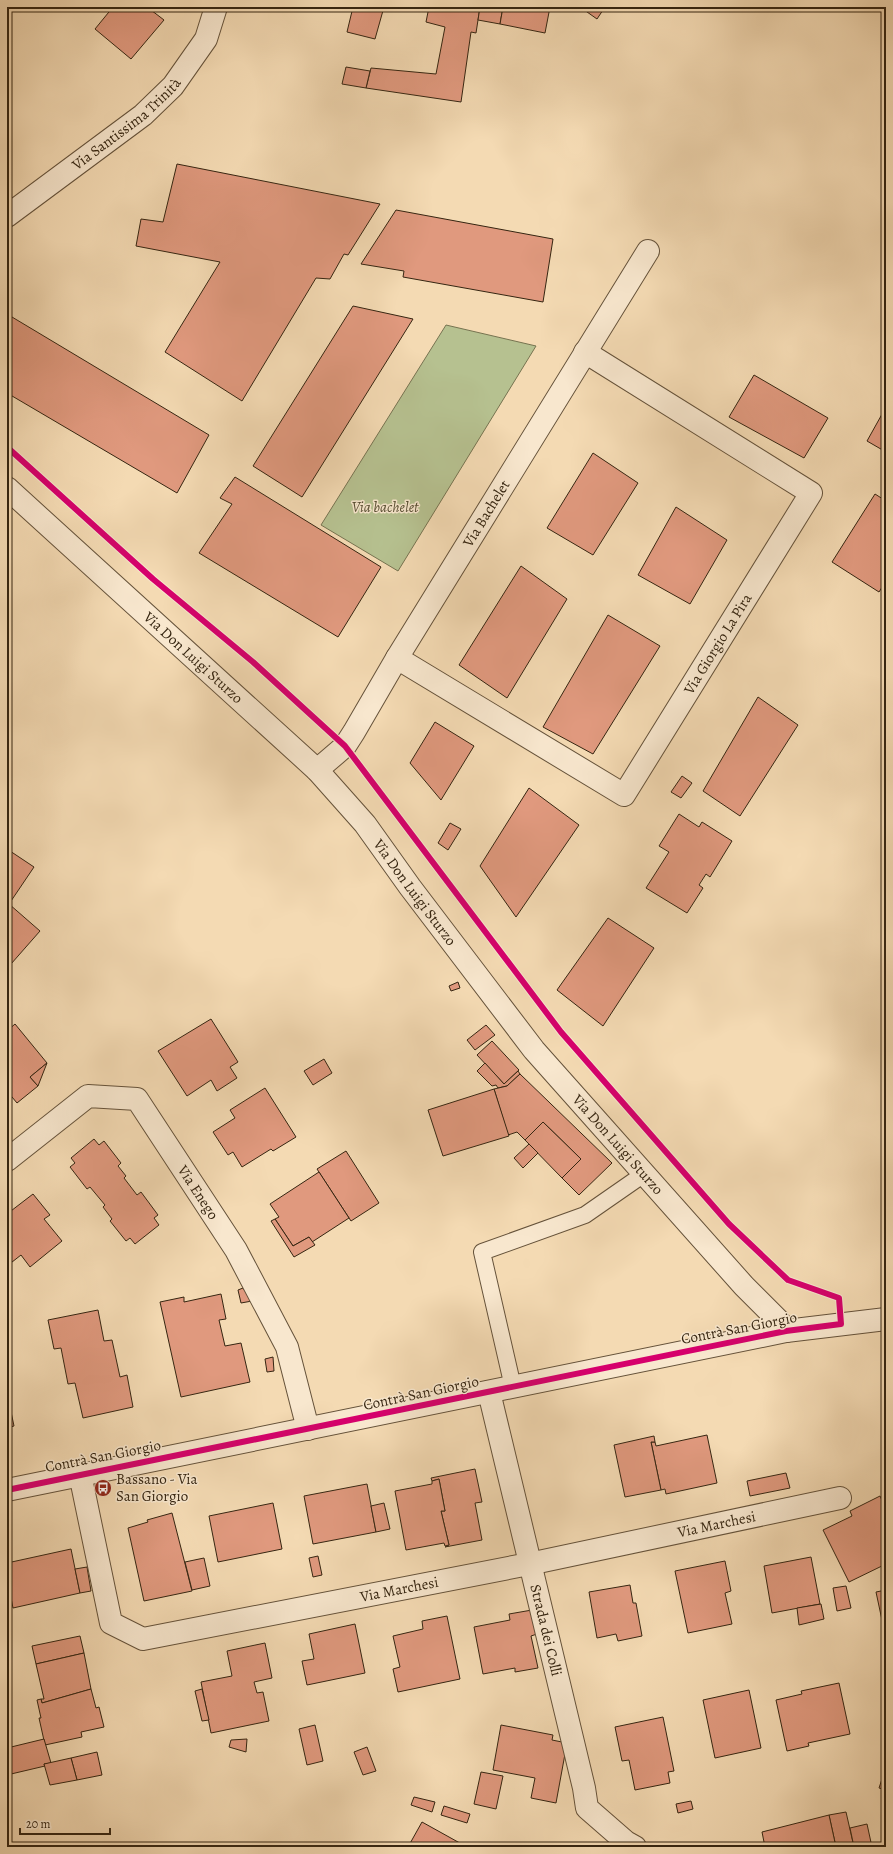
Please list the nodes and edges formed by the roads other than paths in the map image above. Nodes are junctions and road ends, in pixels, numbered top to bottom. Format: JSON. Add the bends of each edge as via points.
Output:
{"nodes":[{"id":1,"x":216,"y":7,"type":"edge"},
{"id":2,"x":7,"y":216,"type":"edge"},
{"id":3,"x":648,"y":251,"type":"dead end"},
{"id":4,"x":585,"y":352,"type":"junction"},
{"id":5,"x":7,"y":488,"type":"edge"},
{"id":6,"x":397,"y":658,"type":"junction"},
{"id":7,"x":317,"y":770,"type":"junction"},
{"id":8,"x":7,"y":1160,"type":"edge"},
{"id":9,"x":644,"y":1174,"type":"junction"},
{"id":10,"x":886,"y":1319,"type":"edge"},
{"id":11,"x":786,"y":1331,"type":"junction"},
{"id":12,"x":513,"y":1387,"type":"junction"},
{"id":13,"x":489,"y":1392,"type":"junction"},
{"id":14,"x":308,"y":1429,"type":"junction"},
{"id":15,"x":80,"y":1474,"type":"junction"},
{"id":16,"x":7,"y":1490,"type":"edge"},
{"id":17,"x":840,"y":1498,"type":"dead end"},
{"id":18,"x":529,"y":1564,"type":"junction"},
{"id":19,"x":635,"y":1847,"type":"edge"}],
"edges":[{"from":1,"to":2,"type":"street","name":"Via Santissima Trinità","via":[[206,39],[173,86],[143,115]]},
{"from":3,"to":4,"type":"street","name":"Via Bachelet"},
{"from":4,"to":6,"type":"street","name":"Via Bachelet"},
{"from":4,"to":6,"type":"street","name":"Via Giorgio La Pira","via":[[811,493],[624,795]]},
{"from":5,"to":7,"type":"street","name":"Via Don Luigi Sturzo"},
{"from":6,"to":7,"type":"street","name":"Via Bachelet","via":[[345,746]]},
{"from":7,"to":9,"type":"street","name":"Via Don Luigi Sturzo","via":[[365,824],[534,1050]]},
{"from":8,"to":14,"type":"street","name":"Via Enego","via":[[88,1096],[137,1099],[236,1250],[287,1347]]},
{"from":9,"to":11,"type":"street","name":"Via Don Luigi Sturzo"},
{"from":9,"to":12,"type":"lane","via":[[585,1215],[482,1252]]},
{"from":10,"to":11,"type":"street","name":"Contrà San Giorgio"},
{"from":11,"to":12,"type":"street","name":"Contrà San Giorgio"},
{"from":12,"to":13,"type":"street","name":"Contrà San Giorgio"},
{"from":13,"to":14,"type":"street","name":"Contrà San Giorgio"},
{"from":13,"to":18,"type":"street","name":"Strada dei Colli"},
{"from":14,"to":15,"type":"street","name":"Contrà San Giorgio"},
{"from":15,"to":16,"type":"street","name":"Contrà San Giorgio"},
{"from":15,"to":18,"type":"street","name":"Via Marchesi","via":[[111,1623],[143,1639]]},
{"from":17,"to":18,"type":"street","name":"Via Marchesi"},
{"from":18,"to":19,"type":"street","name":"Strada dei Colli","via":[[587,1808]]}]}
